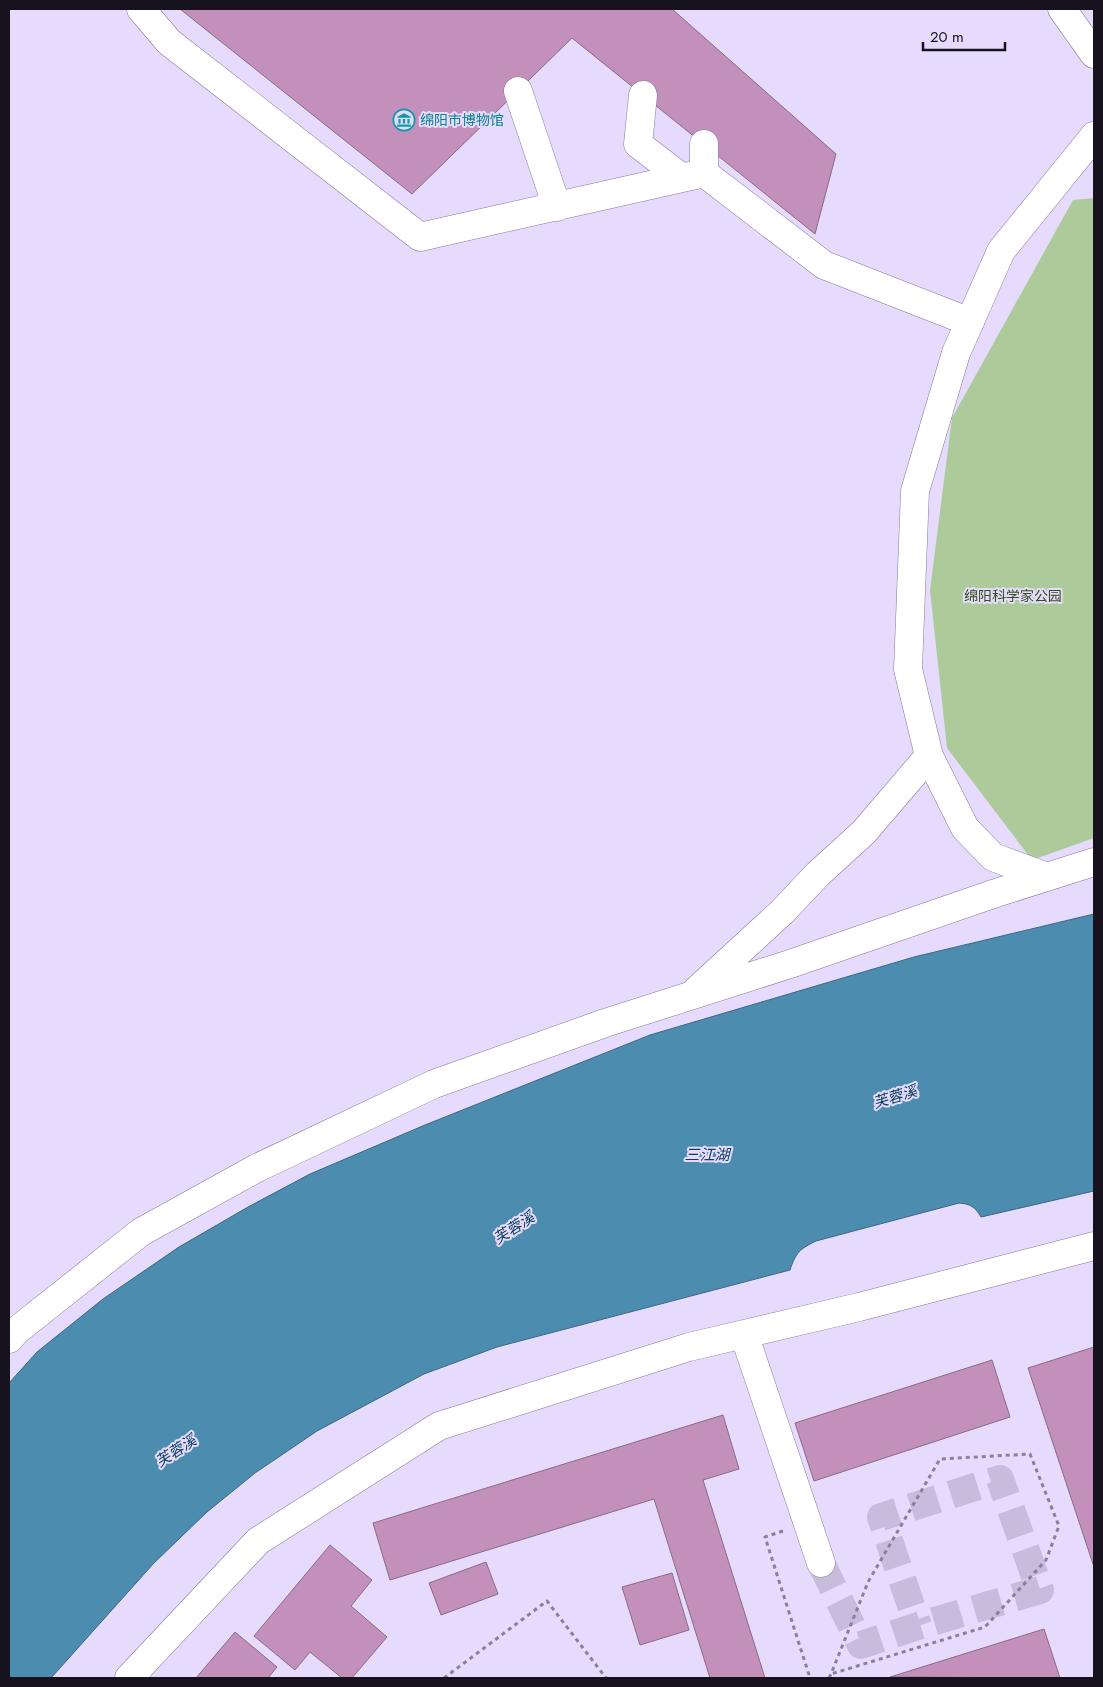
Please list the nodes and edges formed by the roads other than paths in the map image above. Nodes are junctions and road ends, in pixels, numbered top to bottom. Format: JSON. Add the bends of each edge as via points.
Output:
{"nodes":[{"id":1,"x":141,"y":9,"type":"edge"},
{"id":2,"x":1062,"y":9,"type":"edge"},
{"id":3,"x":1094,"y":54,"type":"edge"},
{"id":4,"x":518,"y":91,"type":"dead end"},
{"id":5,"x":643,"y":95,"type":"dead end"},
{"id":6,"x":1094,"y":136,"type":"edge"},
{"id":7,"x":704,"y":144,"type":"dead end"},
{"id":8,"x":1094,"y":159,"type":"edge"},
{"id":9,"x":1066,"y":171,"type":"junction"},
{"id":10,"x":693,"y":176,"type":"junction"},
{"id":11,"x":557,"y":206,"type":"junction"},
{"id":12,"x":970,"y":322,"type":"junction"},
{"id":13,"x":929,"y":756,"type":"junction"},
{"id":14,"x":1094,"y":862,"type":"edge"},
{"id":15,"x":1047,"y":877,"type":"junction"},
{"id":16,"x":690,"y":996,"type":"junction"},
{"id":17,"x":1094,"y":1246,"type":"edge"},
{"id":18,"x":744,"y":1334,"type":"junction"},
{"id":19,"x":9,"y":1339,"type":"edge"},
{"id":20,"x":821,"y":1563,"type":"tunnel mouth"},
{"id":21,"x":129,"y":1678,"type":"edge"}],
"edges":[{"from":1,"to":11,"type":"street","via":[[169,42],[420,237]]},
{"from":2,"to":3,"type":"street"},
{"from":4,"to":11,"type":"street"},
{"from":5,"to":10,"type":"street","via":[[638,144]]},
{"from":6,"to":9,"type":"street"},
{"from":7,"to":10,"type":"street"},
{"from":8,"to":9,"type":"street"},
{"from":9,"to":12,"type":"street","via":[[1000,252]]},
{"from":10,"to":11,"type":"street"},
{"from":10,"to":12,"type":"street","via":[[824,265]]},
{"from":12,"to":13,"type":"street","via":[[956,353],[916,491],[908,669]]},
{"from":13,"to":15,"type":"street","via":[[964,828],[994,857]]},
{"from":13,"to":16,"type":"street","via":[[864,832]]},
{"from":14,"to":15,"type":"street"},
{"from":15,"to":16,"type":"street"},
{"from":16,"to":19,"type":"street","via":[[434,1084],[257,1168],[141,1232]]},
{"from":17,"to":18,"type":"street"},
{"from":18,"to":20,"type":"street"},
{"from":18,"to":21,"type":"street","via":[[690,1347],[439,1426],[258,1541]]}]}
